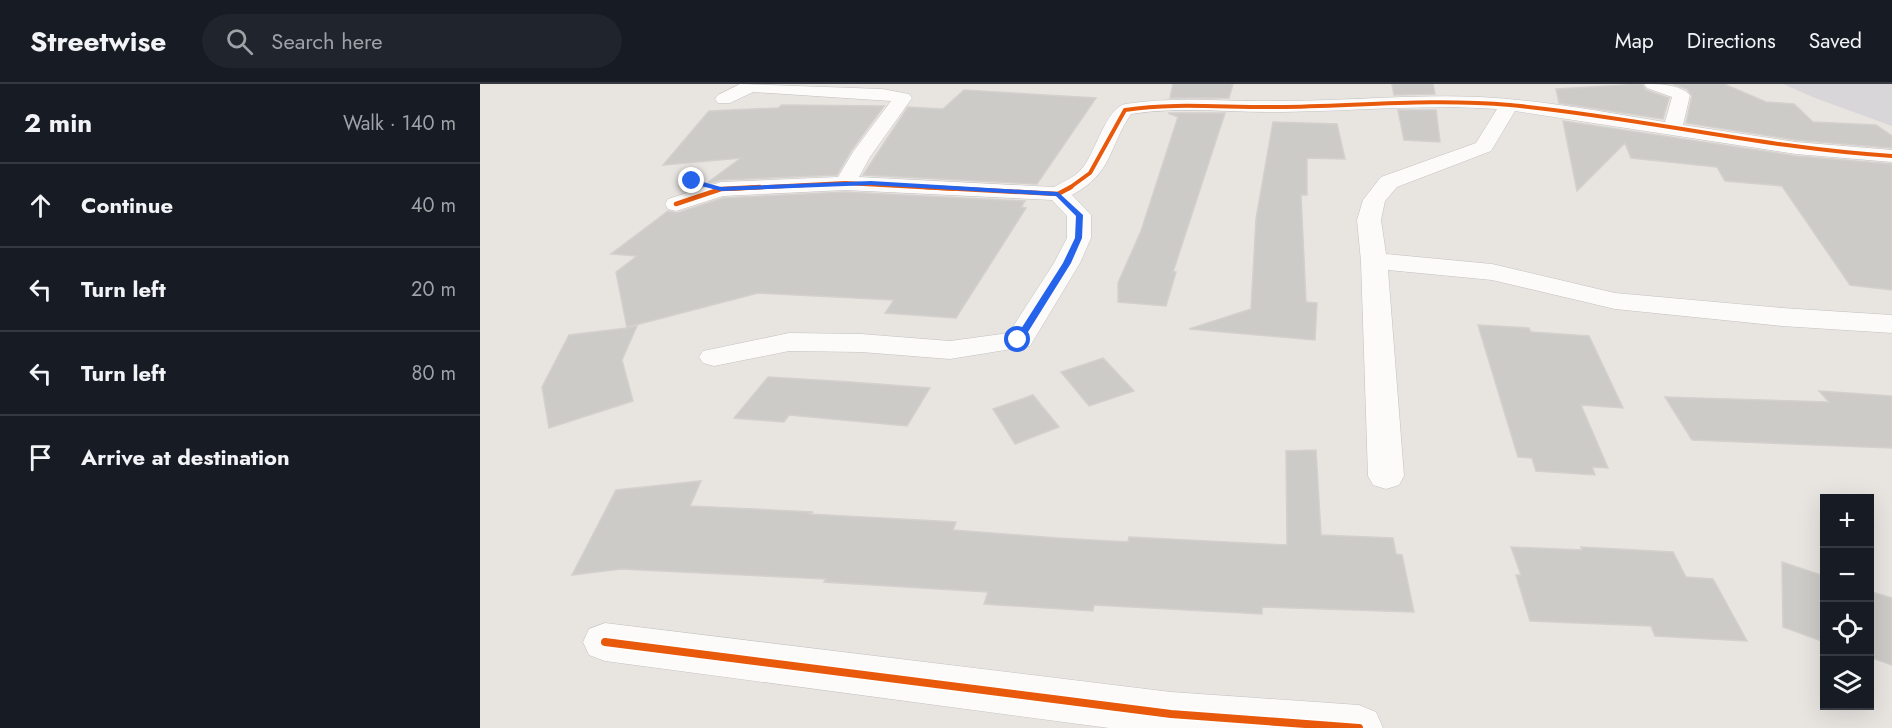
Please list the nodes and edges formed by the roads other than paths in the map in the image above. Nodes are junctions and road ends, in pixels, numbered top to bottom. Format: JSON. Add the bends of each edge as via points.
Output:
{"nodes":[{"id":1,"x":1347,"y":84,"type":"edge"},
{"id":2,"x":1653,"y":84,"type":"edge"},
{"id":3,"x":750,"y":86,"type":"edge"},
{"id":4,"x":724,"y":99,"type":"dead end"},
{"id":5,"x":1356,"y":105,"type":"junction"},
{"id":6,"x":1509,"y":105,"type":"junction"},
{"id":7,"x":1671,"y":129,"type":"junction"},
{"id":8,"x":1892,"y":156,"type":"edge"},
{"id":9,"x":692,"y":181,"type":"dead end"},
{"id":10,"x":845,"y":183,"type":"junction"},
{"id":11,"x":721,"y":189,"type":"junction"},
{"id":12,"x":1058,"y":194,"type":"junction"},
{"id":13,"x":676,"y":204,"type":"dead end"},
{"id":14,"x":1374,"y":261,"type":"junction"},
{"id":15,"x":1892,"y":324,"type":"edge"},
{"id":16,"x":714,"y":357,"type":"dead end"},
{"id":17,"x":1386,"y":476,"type":"dead end"},
{"id":18,"x":605,"y":642,"type":"dead end"},
{"id":19,"x":1170,"y":721,"type":"edge"},
{"id":20,"x":1359,"y":728,"type":"edge"}],
"edges":[{"from":1,"to":5,"type":"street"},
{"from":2,"to":7,"type":"street","via":[[1681,94]]},
{"from":3,"to":4,"type":"street"},
{"from":3,"to":10,"type":"street","via":[[903,98]]},
{"from":5,"to":6,"type":"street","via":[[1467,101]]},
{"from":5,"to":12,"type":"street","via":[[1147,105],[1125,110],[1100,158],[1084,179]]},
{"from":6,"to":7,"type":"street"},
{"from":6,"to":14,"type":"street","via":[[1484,147],[1389,182],[1374,200],[1369,220]]},
{"from":7,"to":8,"type":"street","via":[[1800,150]]},
{"from":9,"to":11,"type":"street"},
{"from":10,"to":11,"type":"street"},
{"from":10,"to":12,"type":"street"},
{"from":11,"to":13,"type":"street"},
{"from":12,"to":16,"type":"street","via":[[1079,215],[1078,238],[1067,263],[1018,340],[950,350],[789,342]]},
{"from":14,"to":15,"type":"street","via":[[1492,272],[1615,301]]},
{"from":14,"to":17,"type":"street"},
{"from":18,"to":19,"type":"street"},
{"from":19,"to":20,"type":"street"}]}
